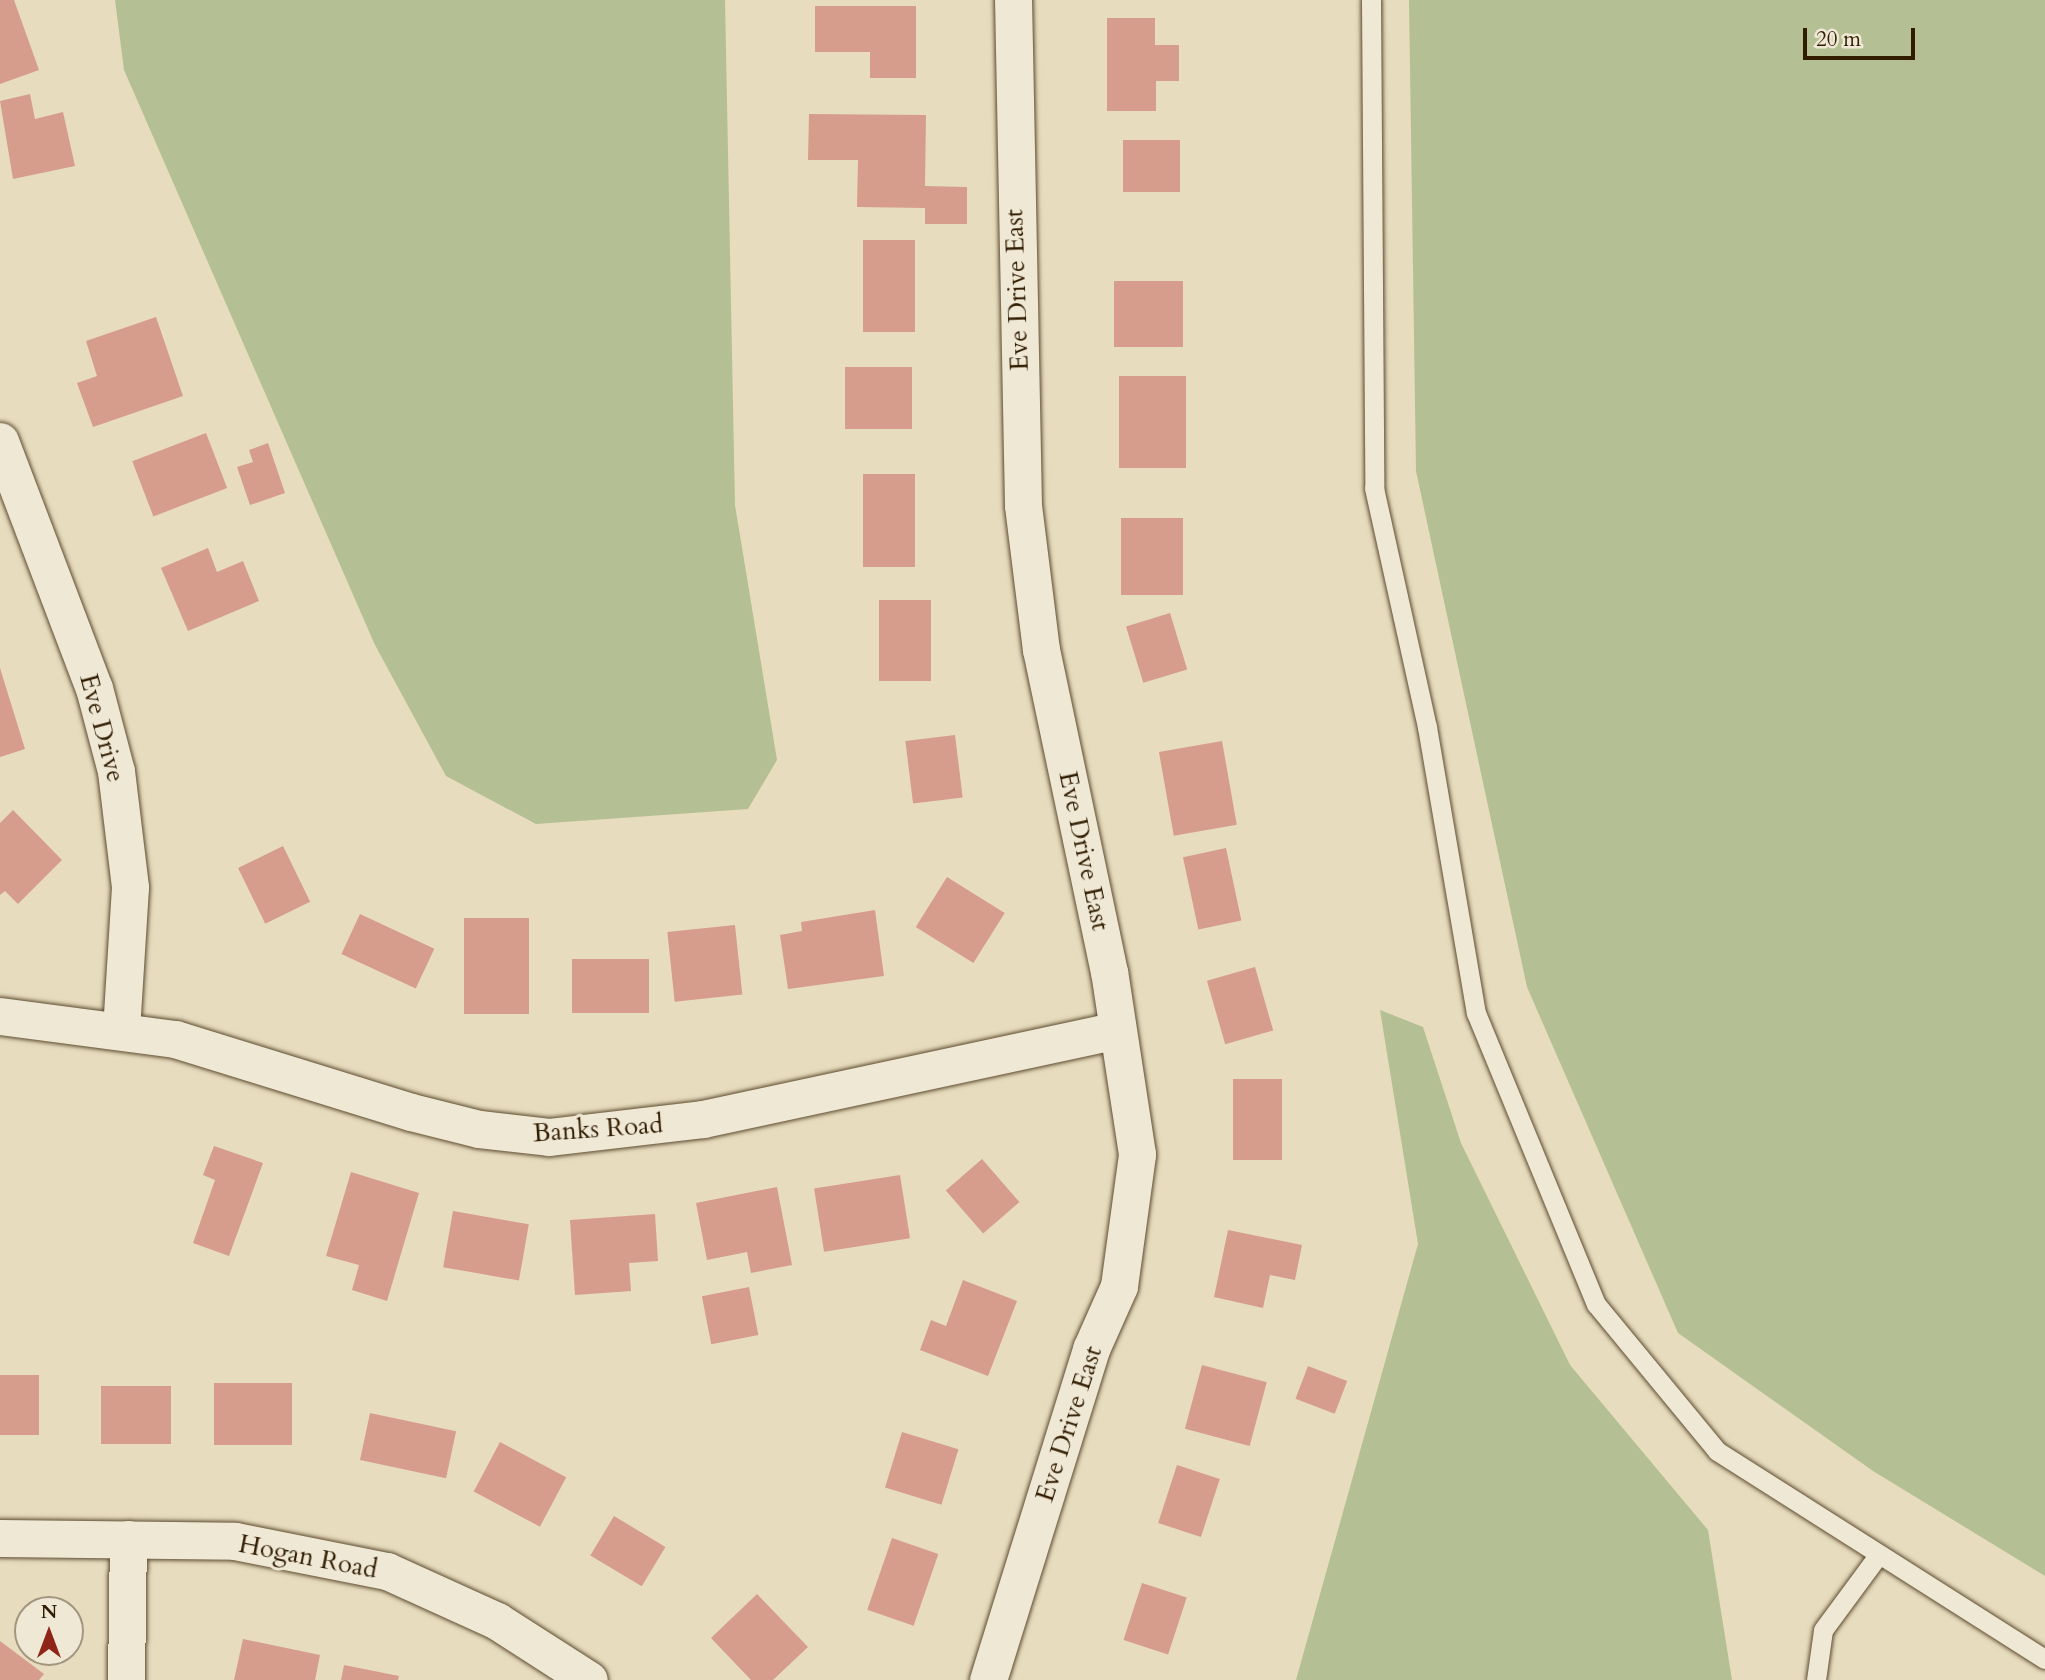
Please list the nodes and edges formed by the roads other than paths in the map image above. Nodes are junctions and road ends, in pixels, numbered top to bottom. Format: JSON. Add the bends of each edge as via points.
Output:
{"nodes":[{"id":1,"x":1013,"y":0,"type":"edge"},
{"id":2,"x":1371,"y":0,"type":"edge"},
{"id":3,"x":0,"y":441,"type":"edge"},
{"id":4,"x":0,"y":1016,"type":"edge"},
{"id":5,"x":121,"y":1029,"type":"junction"},
{"id":6,"x":1118,"y":1030,"type":"junction"},
{"id":7,"x":0,"y":1538,"type":"edge"},
{"id":8,"x":128,"y":1539,"type":"junction"},
{"id":9,"x":1879,"y":1554,"type":"junction"},
{"id":10,"x":2045,"y":1659,"type":"edge"},
{"id":11,"x":126,"y":1680,"type":"edge"},
{"id":12,"x":589,"y":1680,"type":"edge"},
{"id":13,"x":988,"y":1680,"type":"edge"},
{"id":14,"x":1816,"y":1680,"type":"edge"}],
"edges":[{"from":1,"to":6,"type":"street","name":"Eve Drive East","via":[[1023,505],[1041,650]]},
{"from":2,"to":9,"type":"lane","via":[[1374,488],[1427,727],[1476,1013],[1596,1304],[1717,1451]]},
{"from":3,"to":5,"type":"street","name":"Eve Drive","via":[[94,688],[116,771],[130,887]]},
{"from":4,"to":5,"type":"street","name":"Banks Road"},
{"from":5,"to":6,"type":"street","name":"Banks Road","via":[[176,1039],[479,1129],[549,1137],[703,1119]]},
{"from":6,"to":13,"type":"street","name":"Eve Drive East","via":[[1137,1154],[1119,1286],[1091,1349]]},
{"from":7,"to":8,"type":"street","name":"Hogan Road"},
{"from":8,"to":11,"type":"street"},
{"from":8,"to":12,"type":"street","name":"Hogan Road","via":[[235,1541],[387,1571],[497,1621]]},
{"from":9,"to":10,"type":"lane"},
{"from":9,"to":14,"type":"lane","via":[[1823,1630]]}]}
